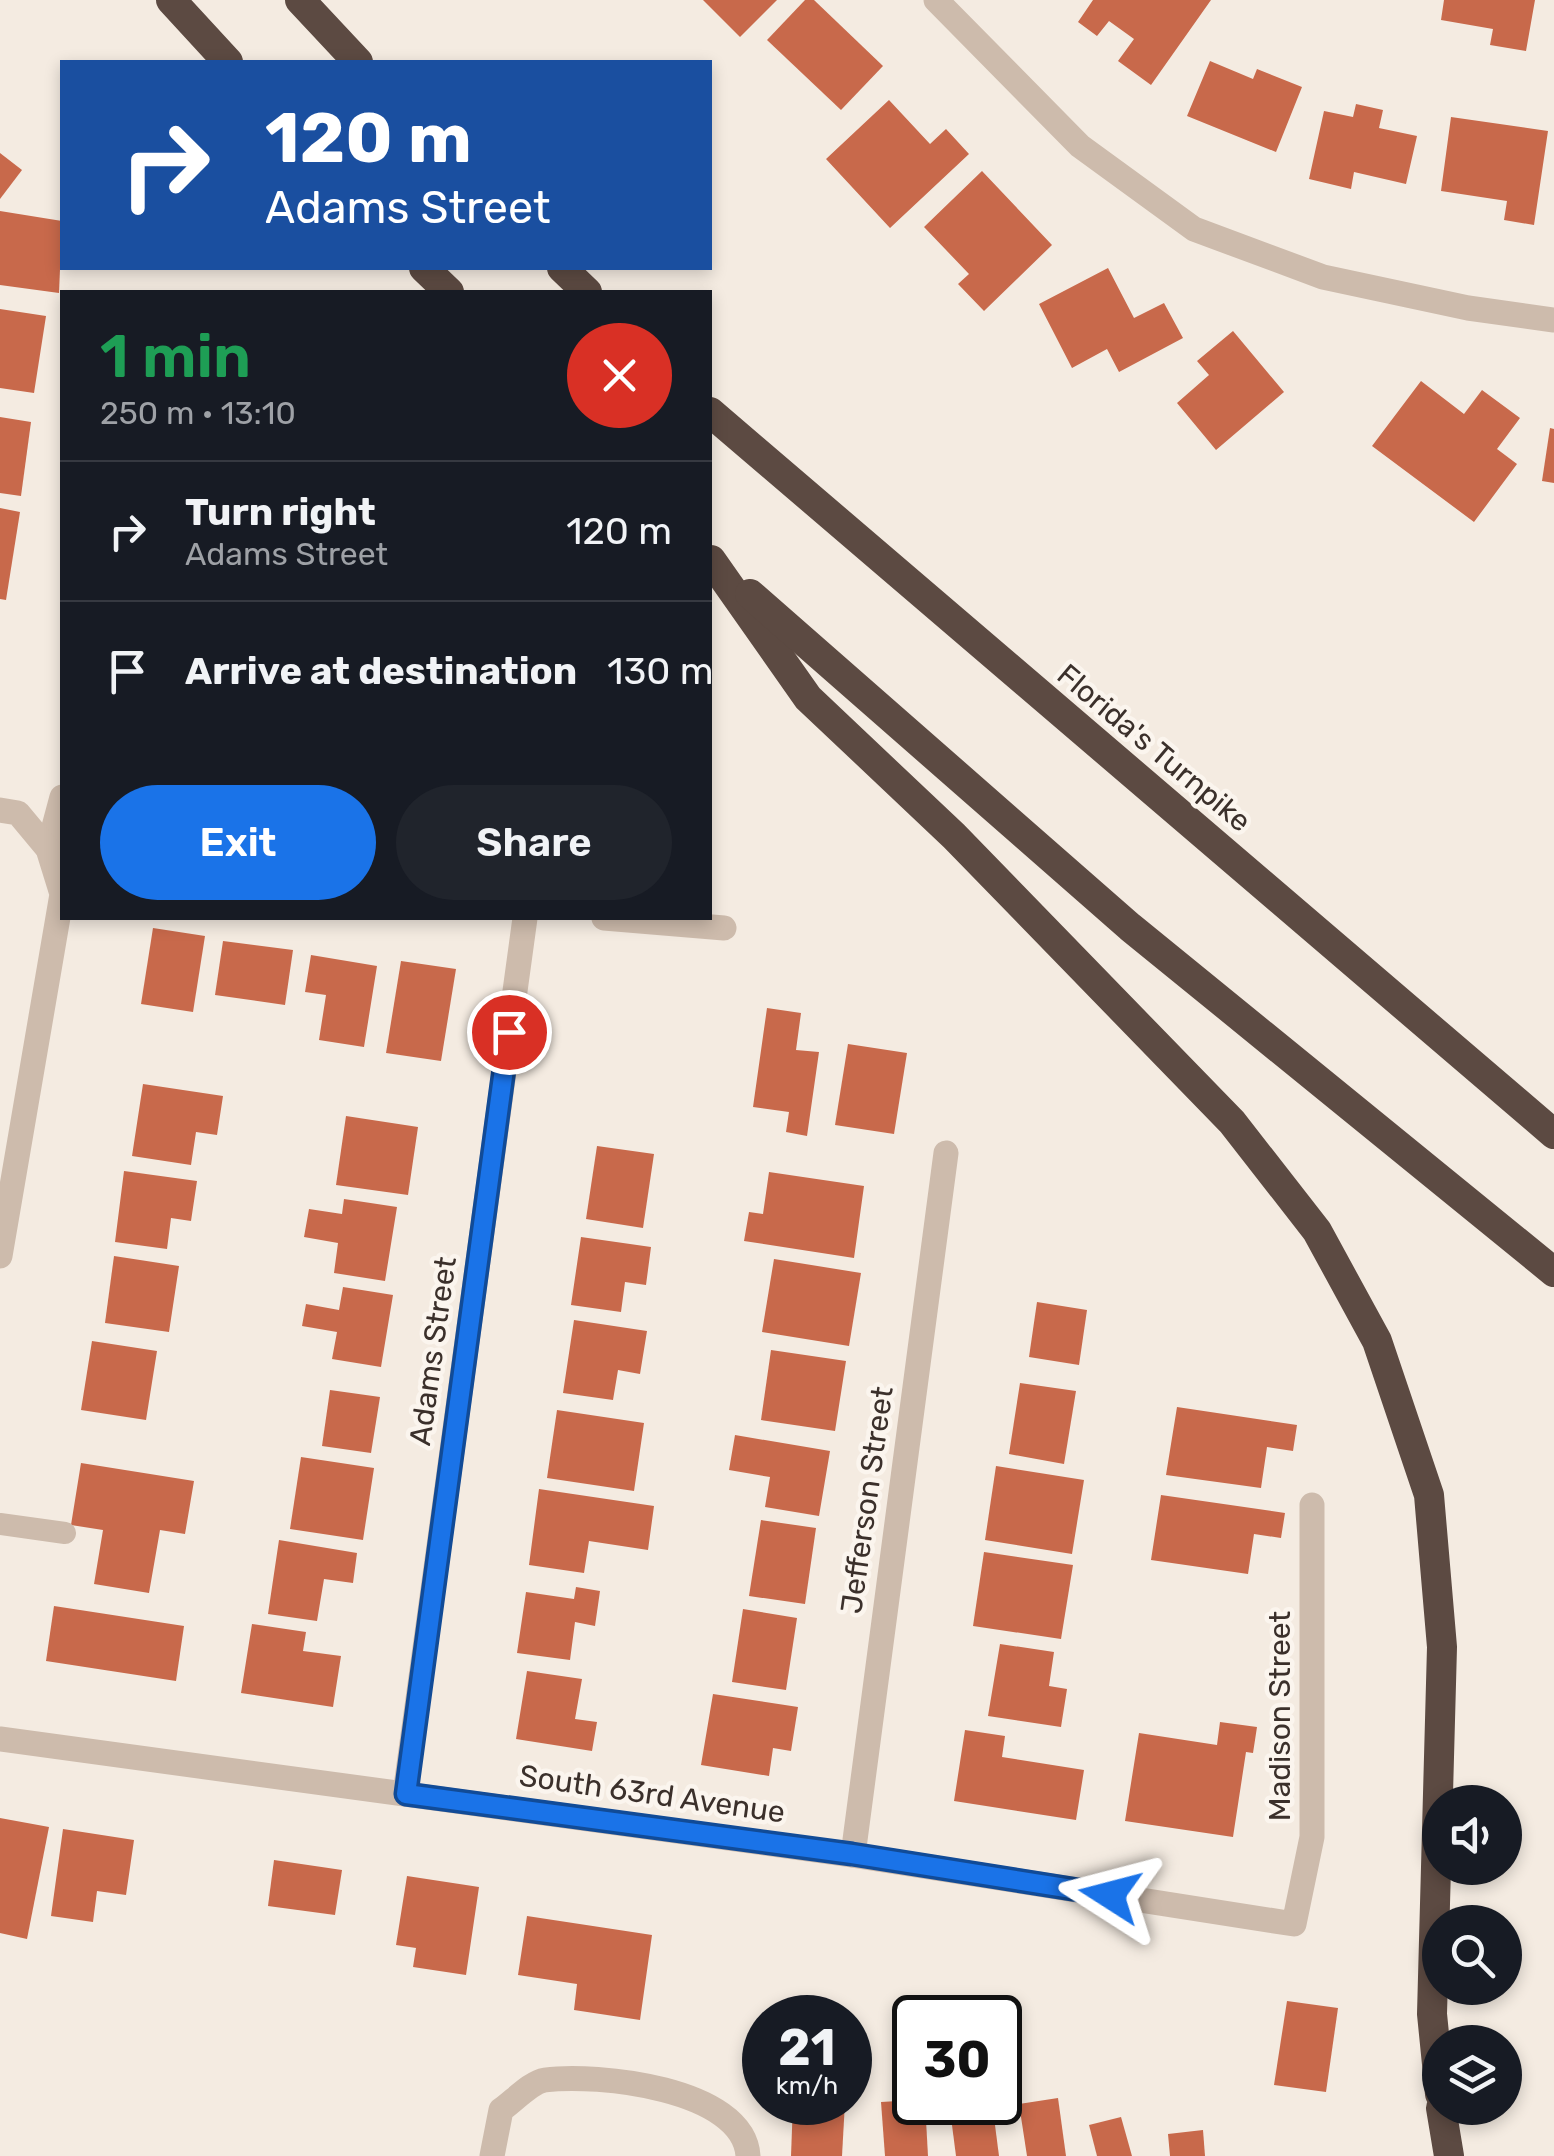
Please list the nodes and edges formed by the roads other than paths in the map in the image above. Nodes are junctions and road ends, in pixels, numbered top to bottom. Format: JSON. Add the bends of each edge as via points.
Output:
{"nodes":[{"id":1,"x":171,"y":0,"type":"edge"},
{"id":2,"x":300,"y":0,"type":"edge"},
{"id":3,"x":936,"y":0,"type":"edge"},
{"id":4,"x":226,"y":60,"type":"edge"},
{"id":5,"x":356,"y":60,"type":"edge"},
{"id":6,"x":426,"y":270,"type":"edge"},
{"id":7,"x":564,"y":270,"type":"edge"},
{"id":8,"x":447,"y":290,"type":"edge"},
{"id":9,"x":585,"y":290,"type":"edge"},
{"id":10,"x":1554,"y":320,"type":"edge"},
{"id":11,"x":712,"y":414,"type":"edge"},
{"id":12,"x":712,"y":562,"type":"edge"},
{"id":13,"x":712,"y":563,"type":"edge"},
{"id":14,"x":0,"y":810,"type":"edge"},
{"id":15,"x":60,"y":812,"type":"edge"},
{"id":16,"x":55,"y":848,"type":"edge"},
{"id":17,"x":60,"y":881,"type":"edge"},
{"id":18,"x":60,"y":906,"type":"edge"},
{"id":19,"x":525,"y":920,"type":"edge"},
{"id":20,"x":628,"y":920,"type":"edge"},
{"id":21,"x":724,"y":928,"type":"dead end"},
{"id":22,"x":1554,"y":1134,"type":"edge"},
{"id":23,"x":946,"y":1153,"type":"dead end"},
{"id":24,"x":0,"y":1256,"type":"edge"},
{"id":25,"x":1554,"y":1272,"type":"edge"},
{"id":26,"x":1312,"y":1505,"type":"dead end"},
{"id":27,"x":0,"y":1524,"type":"edge"},
{"id":28,"x":65,"y":1533,"type":"dead end"},
{"id":29,"x":0,"y":1739,"type":"edge"},
{"id":30,"x":406,"y":1794,"type":"junction"},
{"id":31,"x":852,"y":1854,"type":"junction"},
{"id":32,"x":1294,"y":1924,"type":"joint"},
{"id":33,"x":1433,"y":2025,"type":"edge"},
{"id":34,"x":1444,"y":2125,"type":"edge"},
{"id":35,"x":492,"y":2156,"type":"edge"},
{"id":36,"x":748,"y":2156,"type":"edge"},
{"id":37,"x":1449,"y":2156,"type":"edge"}],
"edges":[{"from":1,"to":4,"type":"highway"},
{"from":2,"to":5,"type":"highway"},
{"from":3,"to":10,"type":"street","via":[[1080,146],[1194,229],[1324,277]]},
{"from":6,"to":8,"type":"highway"},
{"from":7,"to":9,"type":"highway"},
{"from":11,"to":22,"type":"highway","name":"Florida's Turnpike"},
{"from":12,"to":25,"type":"highway","via":[[1130,927]]},
{"from":13,"to":33,"type":"highway","via":[[808,698],[954,836],[1232,1122],[1317,1231],[1377,1341],[1429,1495],[1442,1647]]},
{"from":14,"to":16,"type":"street","via":[[18,813]]},
{"from":15,"to":16,"type":"street"},
{"from":16,"to":17,"type":"street"},
{"from":18,"to":24,"type":"street"},
{"from":19,"to":30,"type":"street","name":"Adams Street"},
{"from":20,"to":21,"type":"street"},
{"from":23,"to":31,"type":"street","name":"Jefferson Street"},
{"from":26,"to":32,"type":"street","name":"Madison Street","via":[[1312,1837]]},
{"from":27,"to":28,"type":"lane"},
{"from":29,"to":30,"type":"street","name":"South 63rd Avenue"},
{"from":30,"to":31,"type":"street","name":"South 63rd Avenue"},
{"from":31,"to":32,"type":"street","name":"South 63rd Avenue"},
{"from":34,"to":37,"type":"highway"},
{"from":35,"to":36,"type":"street","via":[[500,2110],[542,2080],[650,2085],[702,2101],[731,2124]]}]}
